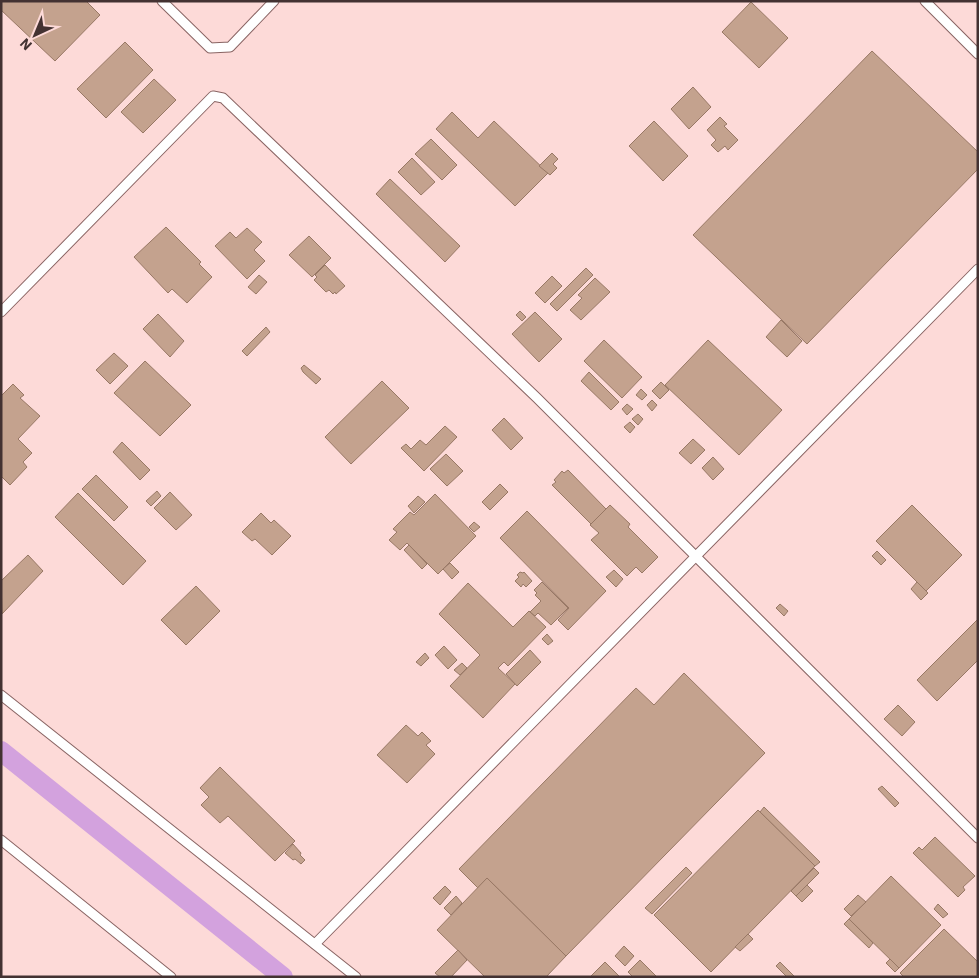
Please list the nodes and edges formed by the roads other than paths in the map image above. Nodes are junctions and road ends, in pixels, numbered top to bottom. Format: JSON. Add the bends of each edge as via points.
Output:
{"nodes":[{"id":1,"x":162,"y":1,"type":"edge"},
{"id":2,"x":274,"y":1,"type":"edge"},
{"id":3,"x":925,"y":1,"type":"edge"},
{"id":4,"x":978,"y":54,"type":"edge"},
{"id":5,"x":978,"y":269,"type":"edge"},
{"id":6,"x":1,"y":312,"type":"edge"},
{"id":7,"x":695,"y":556,"type":"junction"},
{"id":8,"x":1,"y":695,"type":"edge"},
{"id":9,"x":978,"y":838,"type":"edge"},
{"id":10,"x":1,"y":840,"type":"edge"},
{"id":11,"x":315,"y":944,"type":"junction"},
{"id":12,"x":171,"y":977,"type":"edge"},
{"id":13,"x":356,"y":977,"type":"edge"}],
"edges":[{"from":1,"to":2,"type":"lane","via":[[210,48],[230,47]]},
{"from":3,"to":4,"type":"lane"},
{"from":5,"to":7,"type":"lane"},
{"from":6,"to":7,"type":"lane","via":[[213,96],[223,98],[537,398]]},
{"from":7,"to":9,"type":"lane"},
{"from":7,"to":11,"type":"lane"},
{"from":8,"to":11,"type":"lane"},
{"from":10,"to":12,"type":"lane"},
{"from":11,"to":13,"type":"lane"}]}
